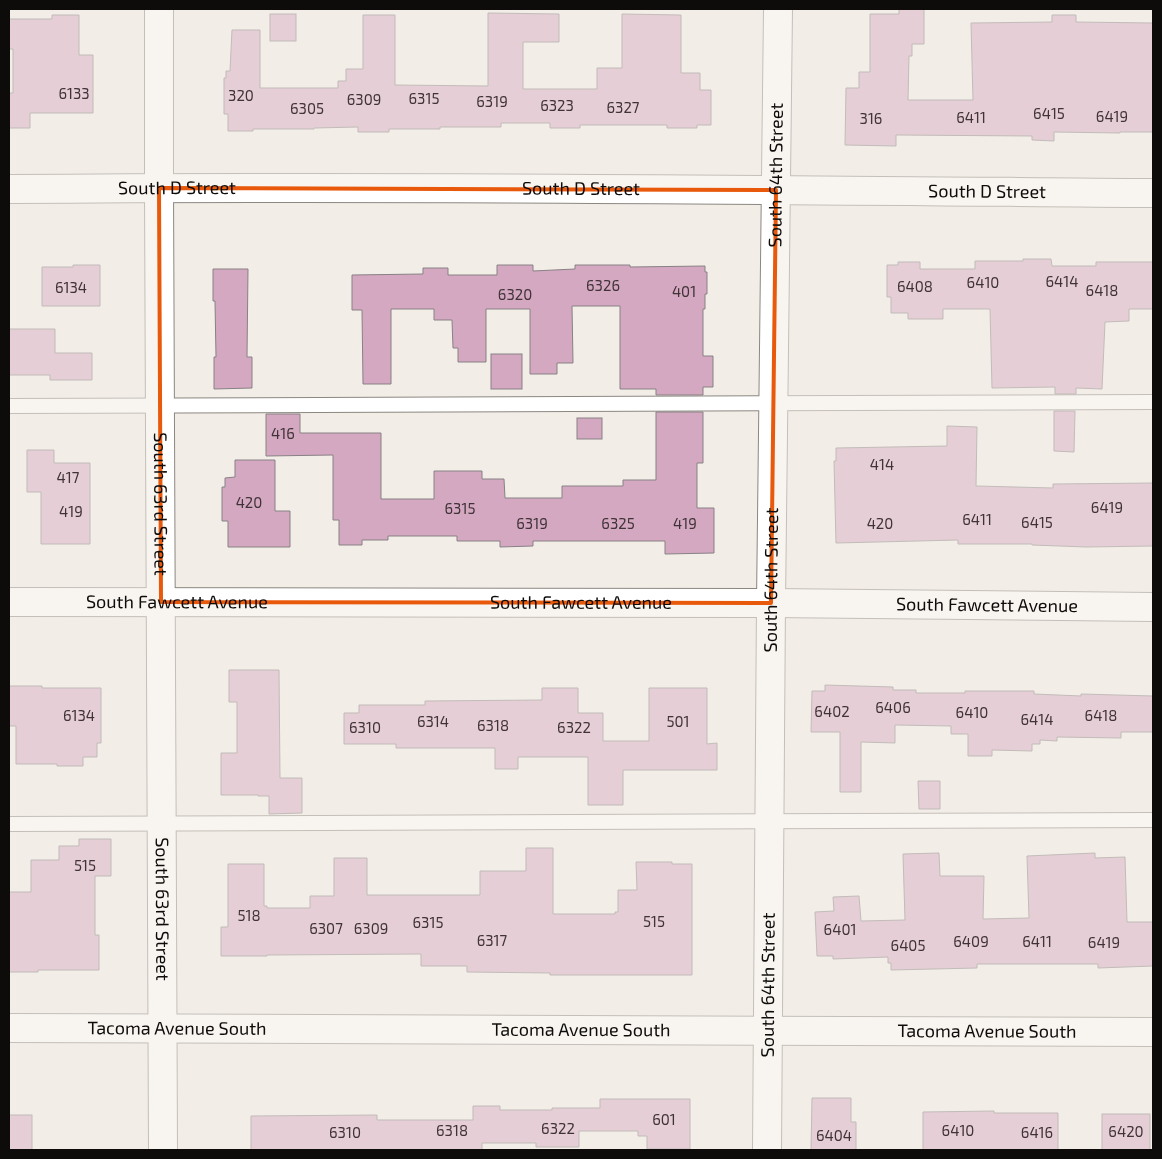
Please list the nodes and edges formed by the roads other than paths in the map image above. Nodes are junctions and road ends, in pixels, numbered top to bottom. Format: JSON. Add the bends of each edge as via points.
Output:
{"nodes":[{"id":1,"x":159,"y":9,"type":"edge"},
{"id":2,"x":778,"y":9,"type":"edge"},
{"id":3,"x":159,"y":188,"type":"junction"},
{"id":4,"x":9,"y":189,"type":"edge"},
{"id":5,"x":776,"y":190,"type":"junction"},
{"id":6,"x":1153,"y":192,"type":"edge"},
{"id":7,"x":1153,"y":402,"type":"edge"},
{"id":8,"x":774,"y":403,"type":"junction"},
{"id":9,"x":9,"y":406,"type":"edge"},
{"id":10,"x":160,"y":406,"type":"junction"},
{"id":11,"x":9,"y":602,"type":"edge"},
{"id":12,"x":161,"y":602,"type":"junction"},
{"id":13,"x":771,"y":603,"type":"junction"},
{"id":14,"x":1153,"y":607,"type":"edge"},
{"id":15,"x":1153,"y":820,"type":"edge"},
{"id":16,"x":770,"y":821,"type":"junction"},
{"id":17,"x":162,"y":823,"type":"junction"},
{"id":18,"x":9,"y":824,"type":"edge"},
{"id":19,"x":9,"y":1028,"type":"edge"},
{"id":20,"x":162,"y":1028,"type":"junction"},
{"id":21,"x":769,"y":1030,"type":"junction"},
{"id":22,"x":1153,"y":1032,"type":"edge"},
{"id":23,"x":163,"y":1150,"type":"edge"},
{"id":24,"x":767,"y":1150,"type":"edge"}],
"edges":[{"from":1,"to":3,"type":"street","name":"South 63rd Street"},
{"from":2,"to":5,"type":"street","name":"South 64th Street"},
{"from":3,"to":4,"type":"street","name":"South D Street"},
{"from":3,"to":5,"type":"street","name":"South D Street"},
{"from":3,"to":10,"type":"street","name":"South 63rd Street"},
{"from":5,"to":6,"type":"street","name":"South D Street"},
{"from":5,"to":8,"type":"street","name":"South 64th Street"},
{"from":7,"to":8,"type":"lane"},
{"from":8,"to":10,"type":"lane"},
{"from":8,"to":13,"type":"street","name":"South 64th Street"},
{"from":9,"to":10,"type":"lane"},
{"from":10,"to":12,"type":"street","name":"South 63rd Street"},
{"from":11,"to":12,"type":"street","name":"South Fawcett Avenue"},
{"from":12,"to":13,"type":"street","name":"South Fawcett Avenue"},
{"from":12,"to":17,"type":"street","name":"South 63rd Street"},
{"from":13,"to":14,"type":"street","name":"South Fawcett Avenue"},
{"from":13,"to":16,"type":"street","name":"South 64th Street"},
{"from":15,"to":16,"type":"lane"},
{"from":16,"to":17,"type":"lane"},
{"from":16,"to":21,"type":"street","name":"South 64th Street"},
{"from":17,"to":18,"type":"lane"},
{"from":17,"to":20,"type":"street","name":"South 63rd Street"},
{"from":19,"to":20,"type":"street","name":"Tacoma Avenue South"},
{"from":20,"to":21,"type":"street","name":"Tacoma Avenue South"},
{"from":20,"to":23,"type":"street","name":"South 63rd Street"},
{"from":21,"to":22,"type":"street","name":"Tacoma Avenue South"},
{"from":21,"to":24,"type":"street","name":"South 64th Street"}]}
